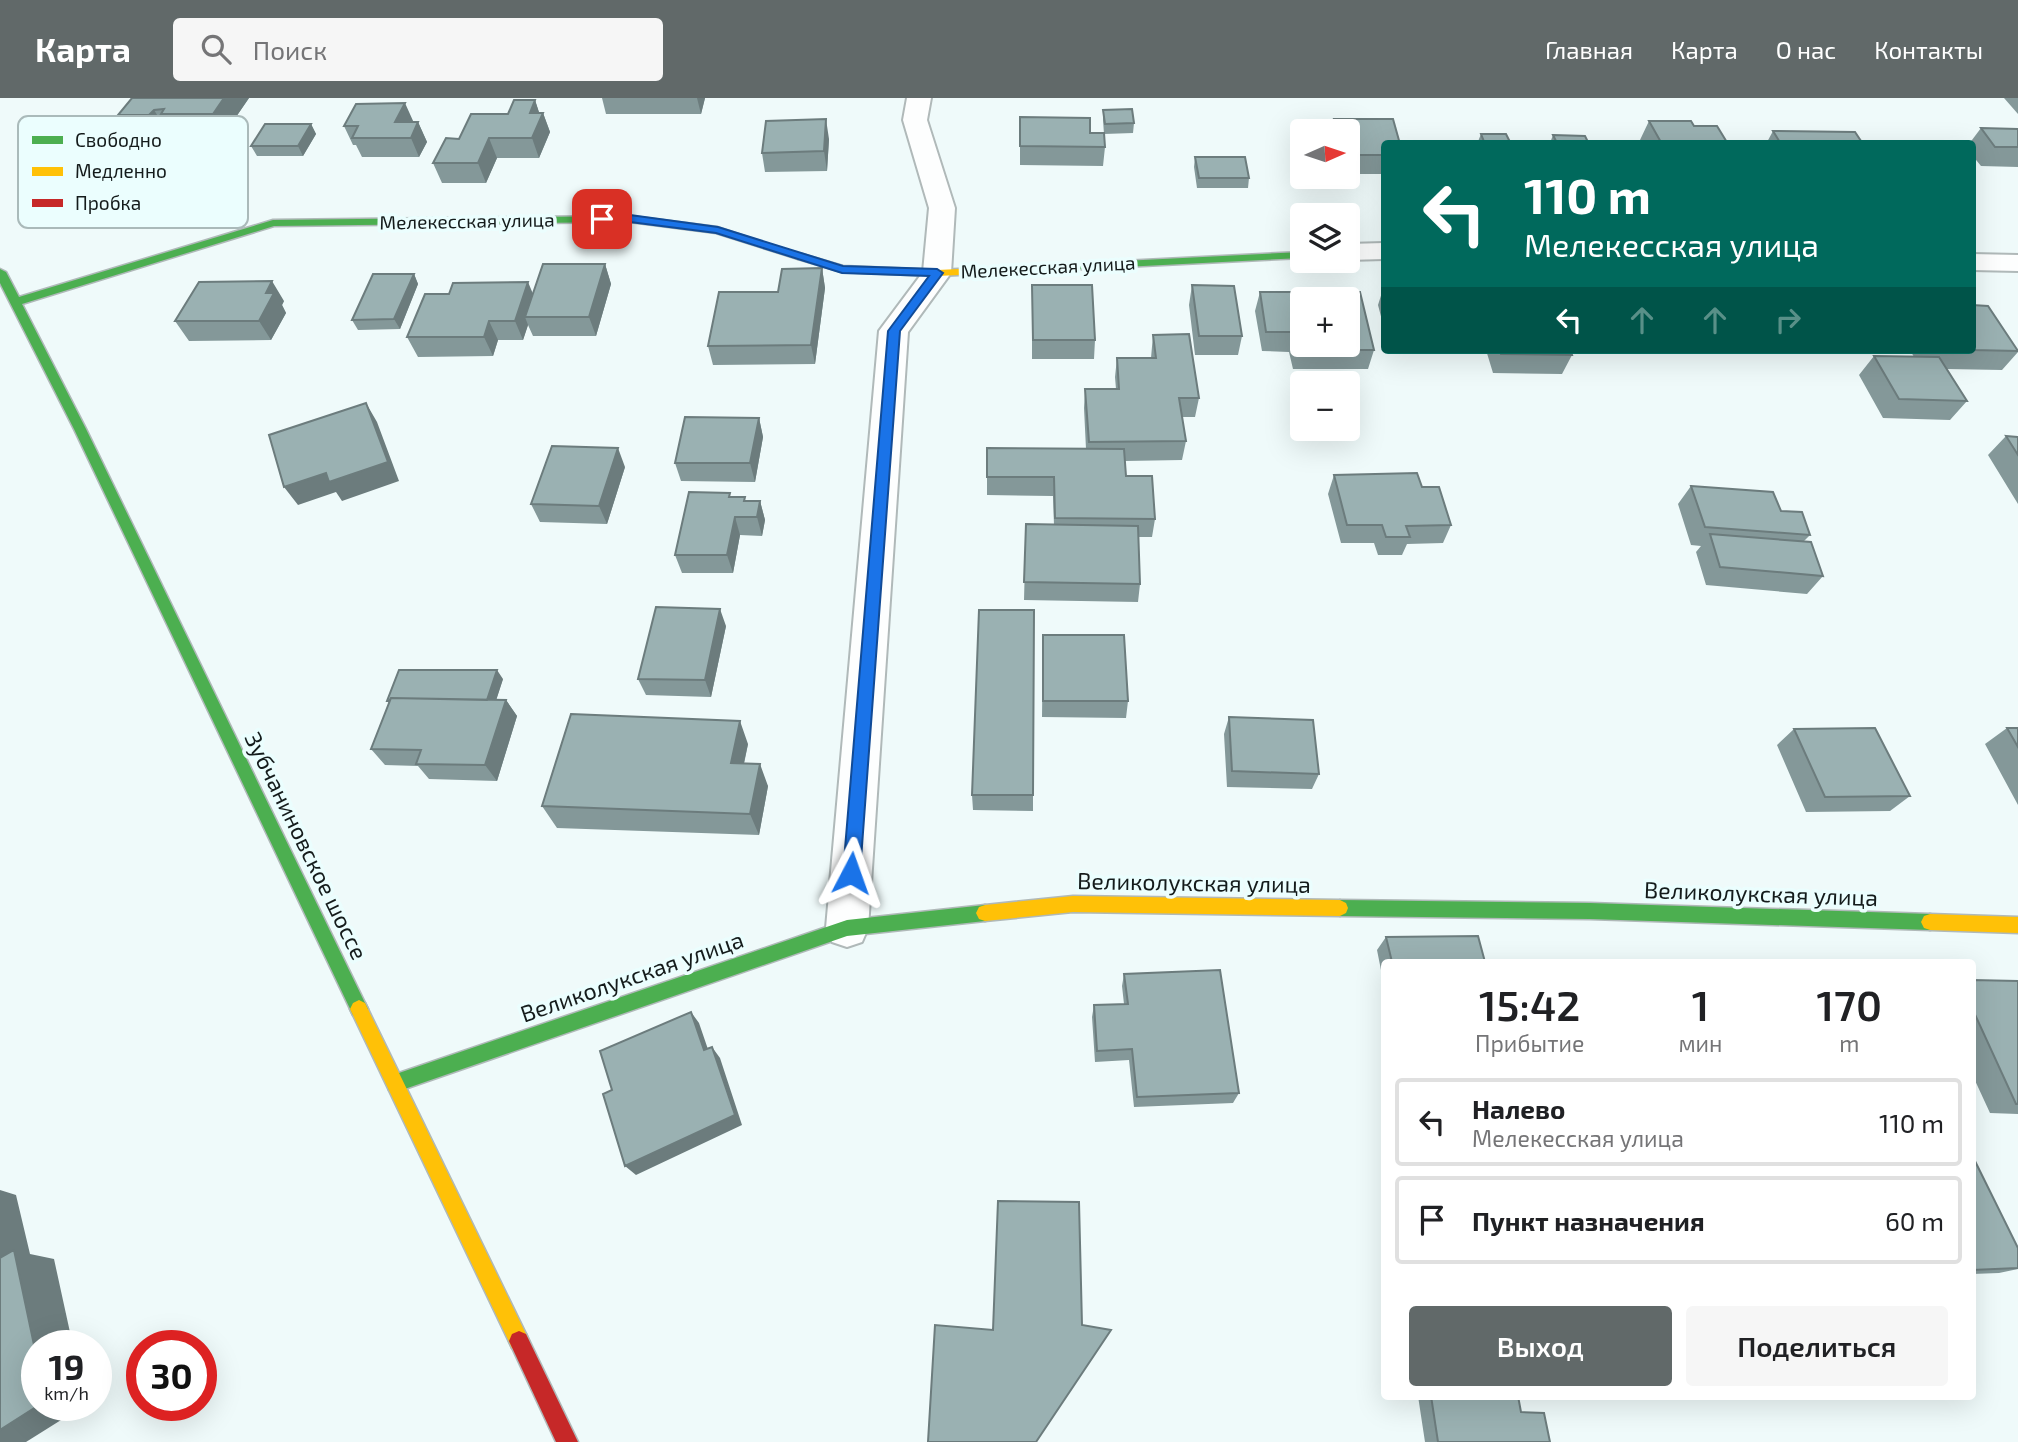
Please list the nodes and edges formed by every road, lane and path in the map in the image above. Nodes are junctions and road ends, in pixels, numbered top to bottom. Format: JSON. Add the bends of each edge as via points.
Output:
{"nodes":[{"id":1,"x":919,"y":98,"type":"edge"},
{"id":2,"x":1381,"y":251,"type":"edge"},
{"id":3,"x":1360,"y":252,"type":"edge"},
{"id":4,"x":1290,"y":256,"type":"edge"},
{"id":5,"x":1976,"y":262,"type":"edge"},
{"id":6,"x":2018,"y":263,"type":"edge"},
{"id":7,"x":0,"y":272,"type":"edge"},
{"id":8,"x":937,"y":273,"type":"junction"},
{"id":9,"x":15,"y":302,"type":"junction"},
{"id":10,"x":2018,"y":925,"type":"edge"},
{"id":11,"x":847,"y":928,"type":"junction"},
{"id":12,"x":396,"y":1083,"type":"junction"},
{"id":13,"x":567,"y":1442,"type":"edge"}],
"edges":[{"from":1,"to":8,"type":"street","via":[[915,120],[942,208]]},
{"from":2,"to":3,"type":"street"},
{"from":4,"to":8,"type":"street","name":"Мелекесская улица"},
{"from":5,"to":6,"type":"street"},
{"from":7,"to":9,"type":"street","name":"Зубчаниновское шоссе"},
{"from":8,"to":9,"type":"street","name":"Мелекесская улица","via":[[842,269],[718,230],[630,219],[273,223]]},
{"from":8,"to":11,"type":"street","via":[[894,331]]},
{"from":9,"to":12,"type":"street","name":"Зубчаниновское шоссе"},
{"from":10,"to":11,"type":"street","name":"Великолукская улица","via":[[1590,911],[1073,904]]},
{"from":11,"to":12,"type":"street","name":"Великолукская улица"},
{"from":12,"to":13,"type":"street","name":"Зубчаниновское шоссе"}]}
